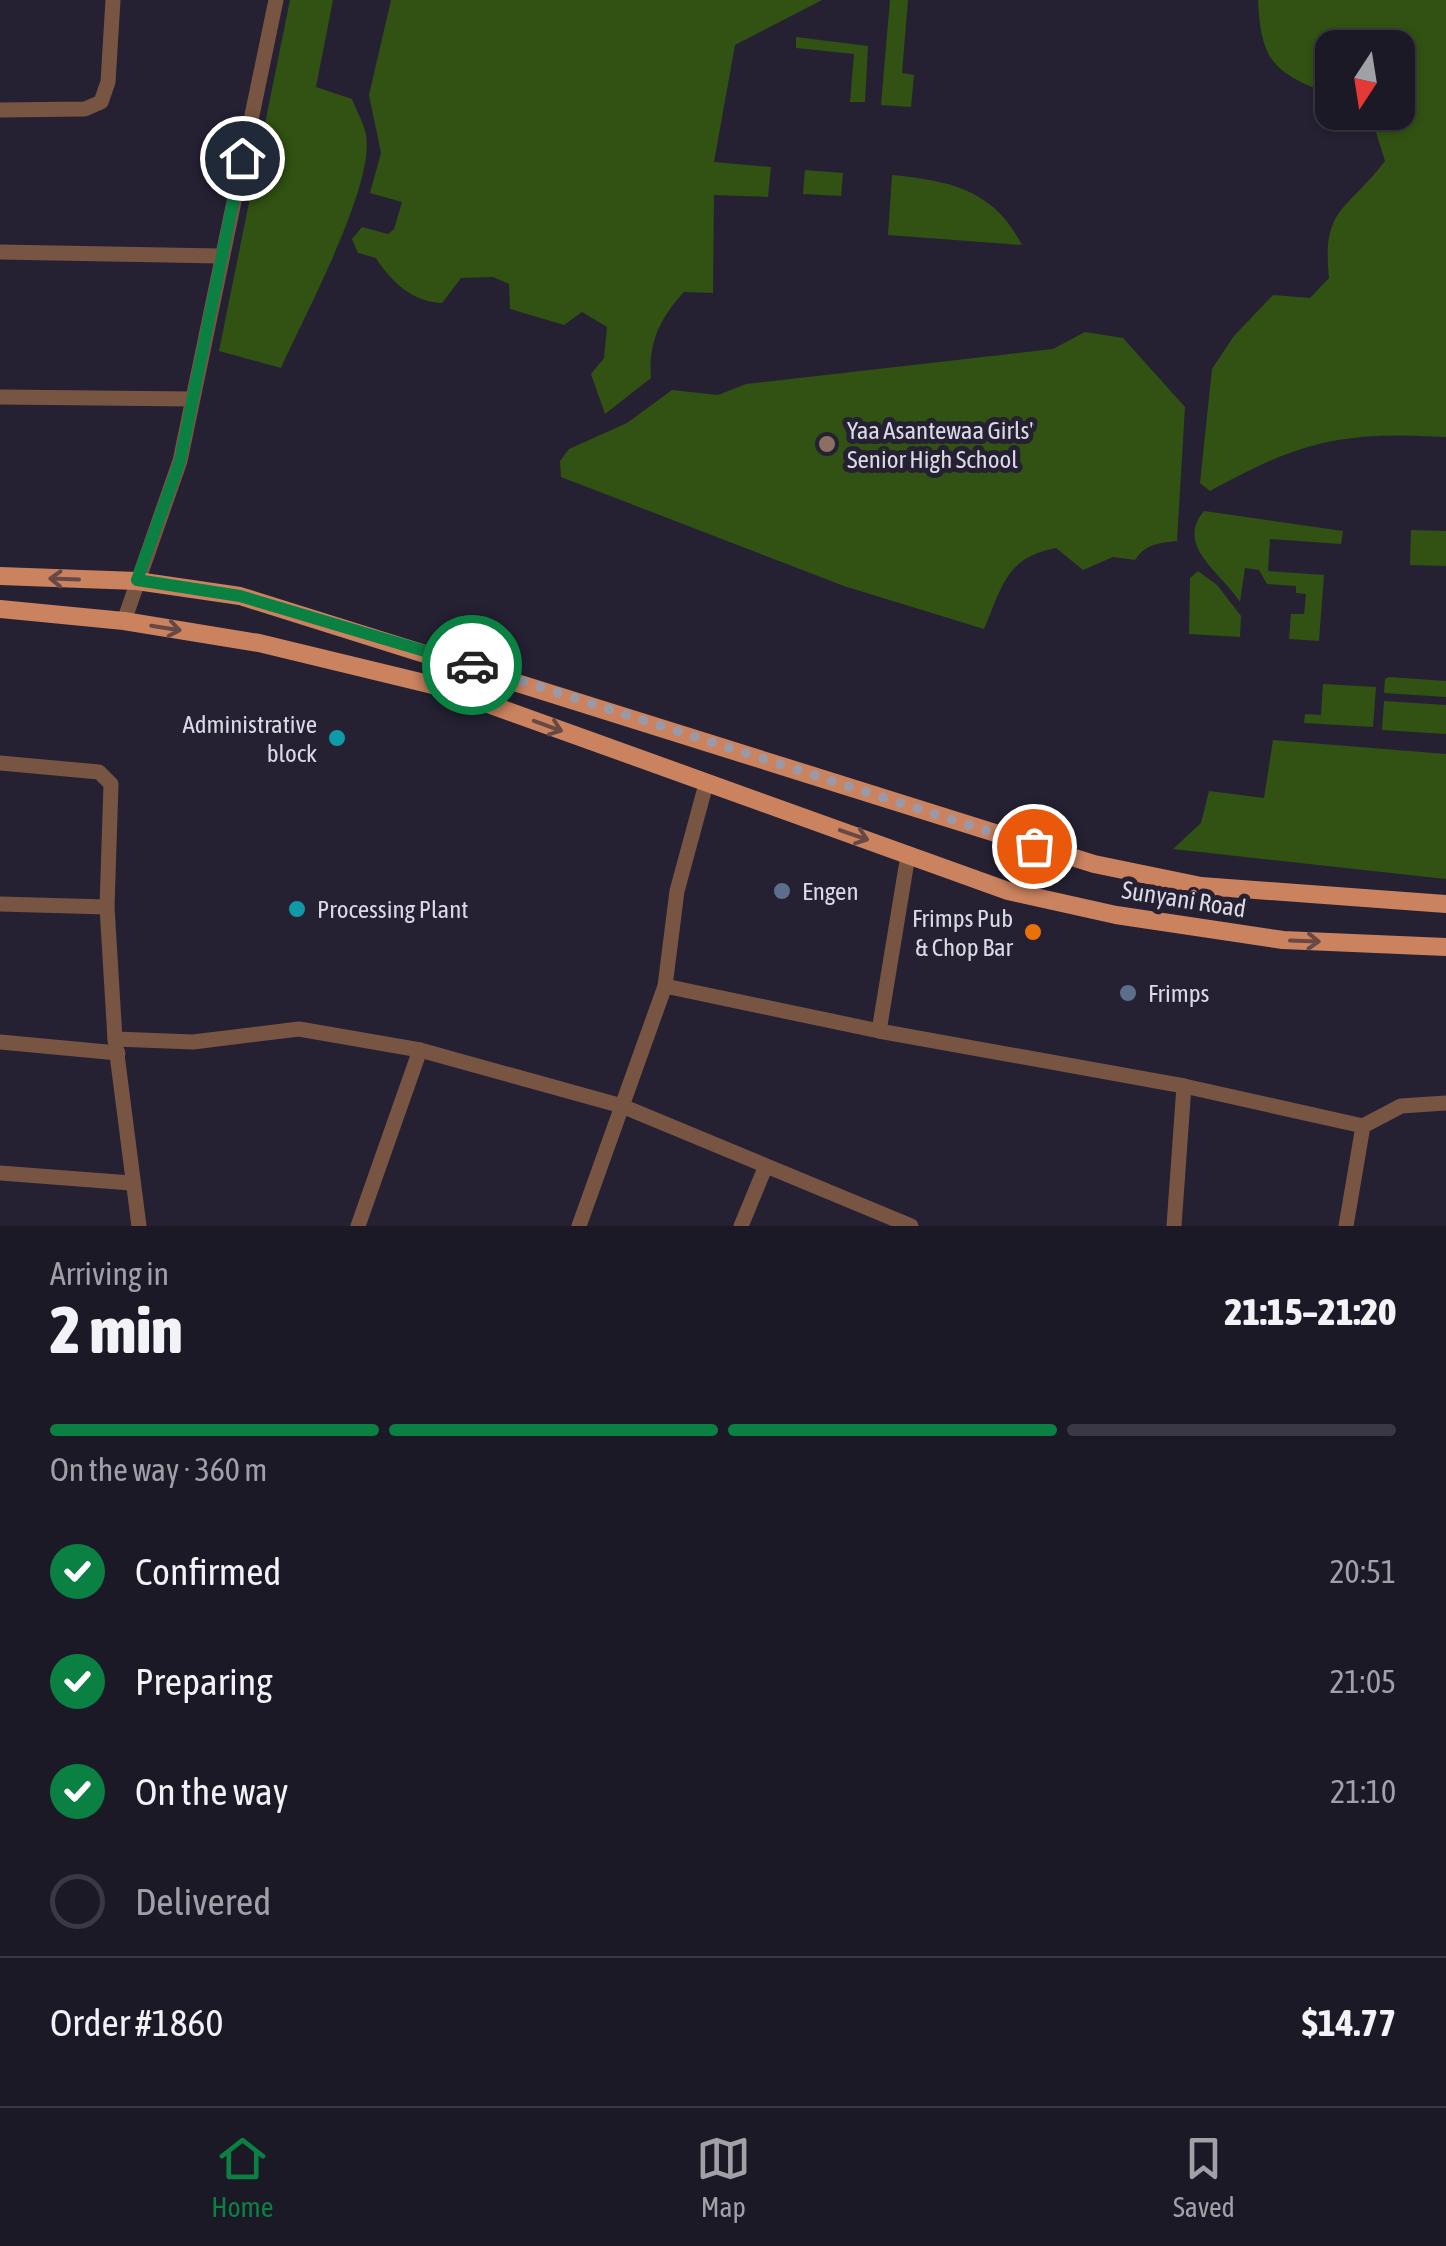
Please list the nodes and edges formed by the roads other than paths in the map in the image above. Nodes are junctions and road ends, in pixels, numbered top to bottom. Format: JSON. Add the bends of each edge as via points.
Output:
{"nodes":[{"id":1,"x":113,"y":0,"type":"edge"},
{"id":2,"x":276,"y":0,"type":"edge"},
{"id":3,"x":0,"y":110,"type":"edge"},
{"id":4,"x":0,"y":252,"type":"edge"},
{"id":5,"x":219,"y":256,"type":"junction"},
{"id":6,"x":0,"y":397,"type":"edge"},
{"id":7,"x":192,"y":399,"type":"junction"},
{"id":8,"x":0,"y":576,"type":"edge"},
{"id":9,"x":137,"y":580,"type":"junction"},
{"id":10,"x":0,"y":608,"type":"edge"},
{"id":11,"x":124,"y":622,"type":"junction"},
{"id":12,"x":0,"y":764,"type":"edge"},
{"id":13,"x":706,"y":784,"type":"junction"},
{"id":14,"x":908,"y":855,"type":"junction"},
{"id":15,"x":0,"y":904,"type":"edge"},
{"id":16,"x":1446,"y":904,"type":"edge"},
{"id":17,"x":107,"y":907,"type":"junction"},
{"id":18,"x":1446,"y":946,"type":"edge"},
{"id":19,"x":665,"y":986,"type":"junction"},
{"id":20,"x":879,"y":1031,"type":"junction"},
{"id":21,"x":0,"y":1042,"type":"edge"},
{"id":22,"x":116,"y":1046,"type":"junction"},
{"id":23,"x":420,"y":1050,"type":"junction"},
{"id":24,"x":1184,"y":1086,"type":"junction"},
{"id":25,"x":1446,"y":1102,"type":"edge"},
{"id":26,"x":622,"y":1106,"type":"junction"},
{"id":27,"x":1363,"y":1126,"type":"junction"},
{"id":28,"x":765,"y":1168,"type":"junction"},
{"id":29,"x":0,"y":1173,"type":"edge"},
{"id":30,"x":131,"y":1184,"type":"junction"},
{"id":31,"x":139,"y":1226,"type":"edge"},
{"id":32,"x":358,"y":1226,"type":"edge"},
{"id":33,"x":578,"y":1226,"type":"edge"},
{"id":34,"x":740,"y":1226,"type":"edge"},
{"id":35,"x":911,"y":1226,"type":"edge"},
{"id":36,"x":1174,"y":1226,"type":"edge"},
{"id":37,"x":1346,"y":1226,"type":"edge"}],
"edges":[{"from":1,"to":3,"type":"street","via":[[101,102],[85,109]]},
{"from":2,"to":5,"type":"street"},
{"from":4,"to":5,"type":"street"},
{"from":5,"to":7,"type":"street"},
{"from":6,"to":7,"type":"street"},
{"from":7,"to":9,"type":"street","via":[[173,484]]},
{"from":9,"to":8,"type":"main road","name":"Sunyani Road","one_way":true},
{"from":9,"to":11,"type":"street"},
{"from":9,"to":16,"type":"main road","name":"Sunyani Road","via":[[240,596],[1094,864],[1202,886]]},
{"from":10,"to":11,"type":"main road","name":"Sunyani Road"},
{"from":11,"to":13,"type":"main road","name":"Sunyani Road","one_way":true,"via":[[259,643],[441,688]]},
{"from":12,"to":17,"type":"street","via":[[109,777]]},
{"from":13,"to":14,"type":"main road","name":"Sunyani Road","one_way":true},
{"from":13,"to":19,"type":"street","via":[[677,891]]},
{"from":14,"to":18,"type":"main road","name":"Sunyani Road","one_way":true,"via":[[1008,892],[1116,915],[1283,940]]},
{"from":14,"to":20,"type":"street"},
{"from":15,"to":17,"type":"street"},
{"from":17,"to":22,"type":"street"},
{"from":19,"to":20,"type":"street"},
{"from":19,"to":26,"type":"street"},
{"from":20,"to":24,"type":"street"},
{"from":21,"to":22,"type":"street"},
{"from":22,"to":23,"type":"street","via":[[299,1029]]},
{"from":22,"to":30,"type":"street"},
{"from":23,"to":26,"type":"street"},
{"from":23,"to":32,"type":"street"},
{"from":24,"to":27,"type":"street"},
{"from":24,"to":36,"type":"street"},
{"from":25,"to":27,"type":"street","via":[[1401,1106]]},
{"from":26,"to":28,"type":"street"},
{"from":26,"to":33,"type":"street"},
{"from":27,"to":37,"type":"street"},
{"from":28,"to":34,"type":"street"},
{"from":28,"to":35,"type":"street"},
{"from":29,"to":30,"type":"street"},
{"from":30,"to":31,"type":"street"}]}
